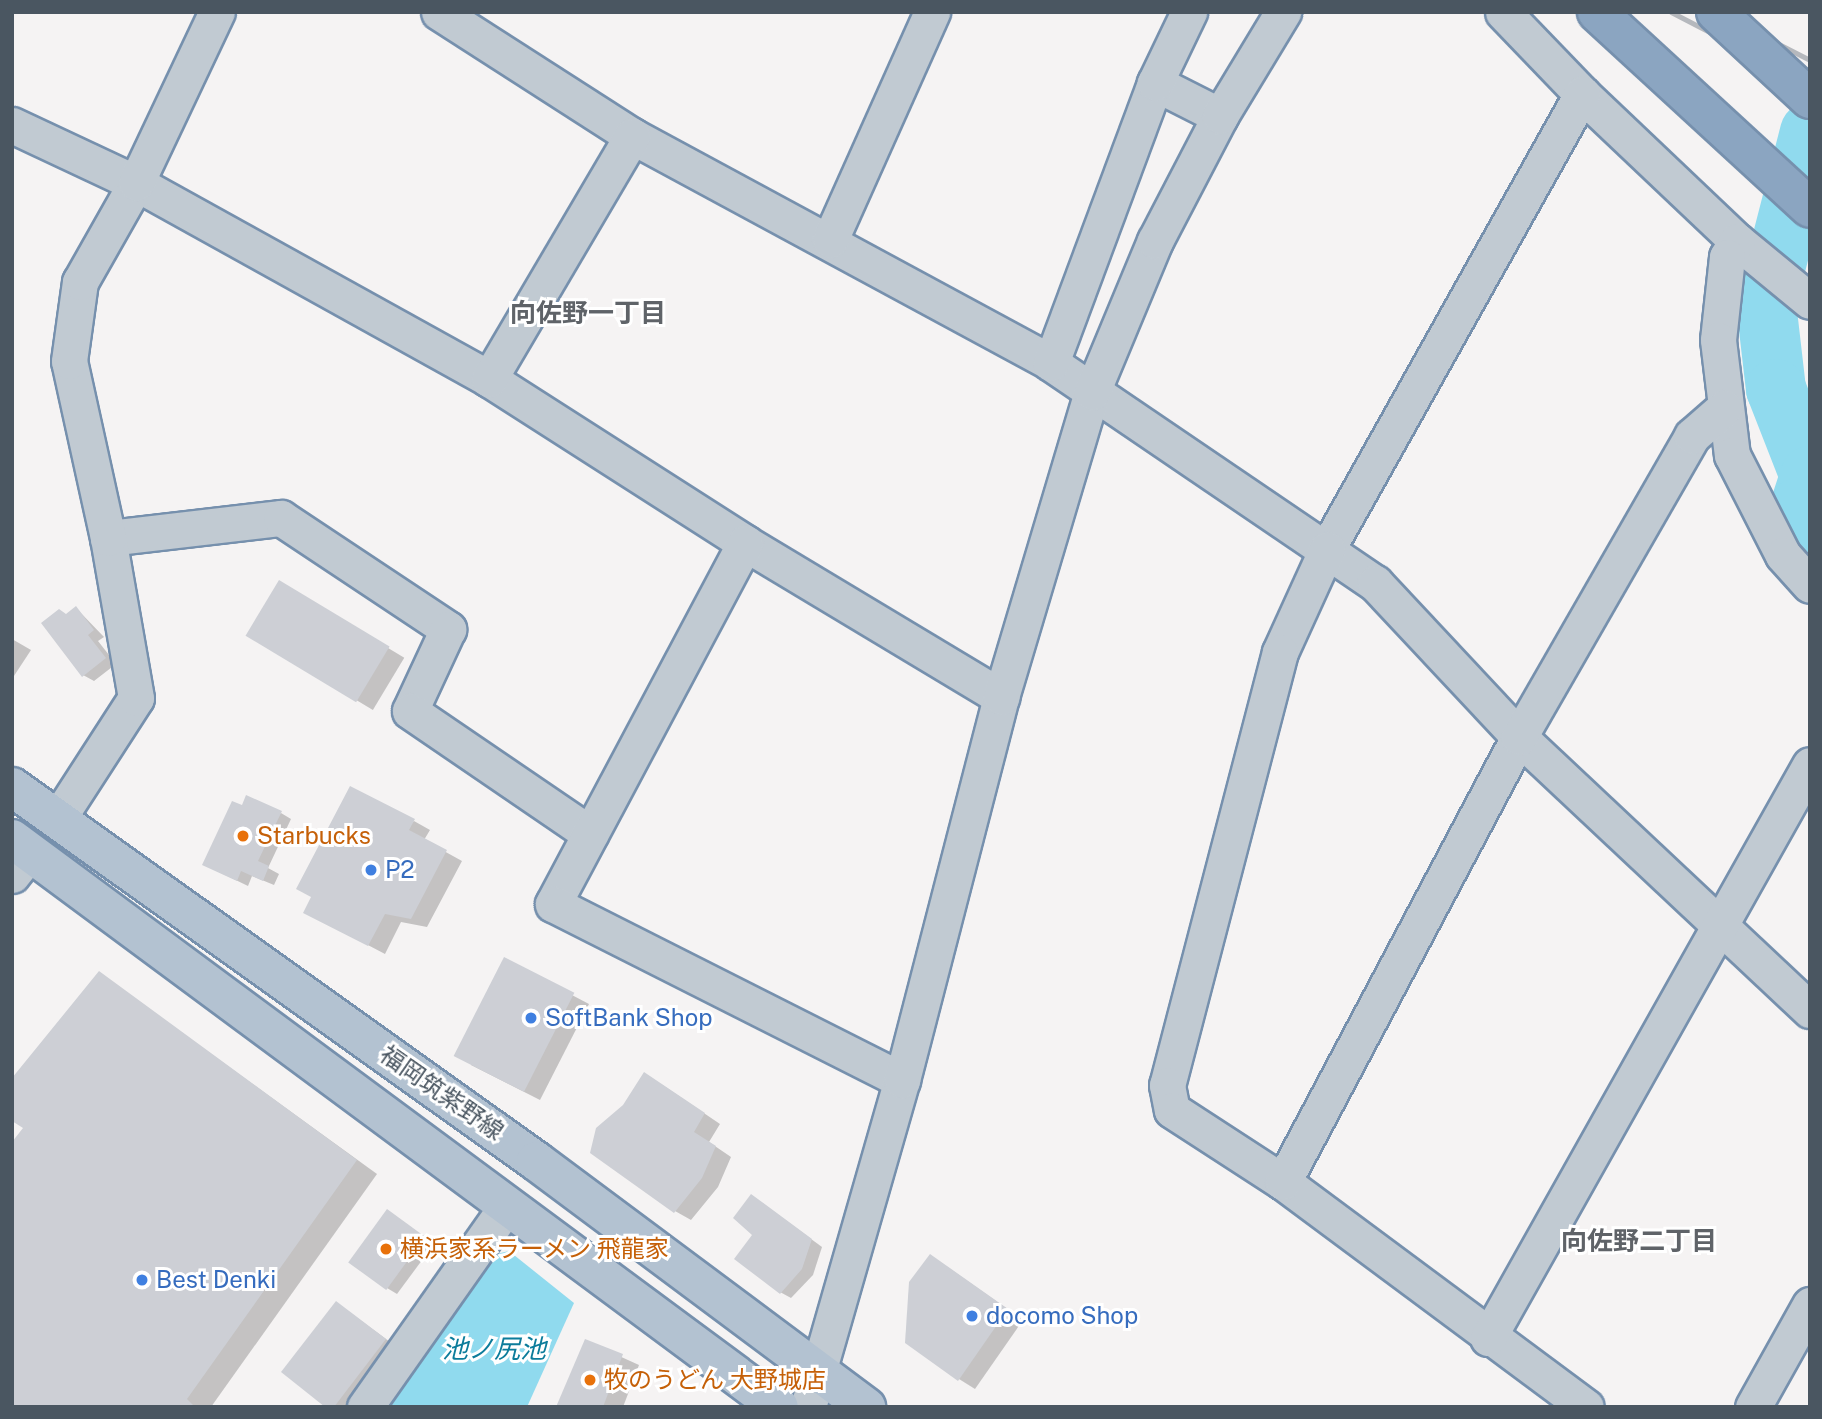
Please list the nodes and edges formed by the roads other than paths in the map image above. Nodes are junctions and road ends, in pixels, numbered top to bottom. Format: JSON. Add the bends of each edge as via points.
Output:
{"nodes":[{"id":1,"x":216,"y":12,"type":"edge"},
{"id":2,"x":439,"y":12,"type":"edge"},
{"id":3,"x":932,"y":12,"type":"edge"},
{"id":4,"x":1189,"y":12,"type":"edge"},
{"id":5,"x":1283,"y":12,"type":"edge"},
{"id":6,"x":1503,"y":12,"type":"edge"},
{"id":7,"x":1597,"y":12,"type":"edge"},
{"id":8,"x":1716,"y":12,"type":"edge"},
{"id":9,"x":1155,"y":83,"type":"junction"},
{"id":10,"x":1582,"y":94,"type":"junction"},
{"id":11,"x":1810,"y":99,"type":"edge"},
{"id":12,"x":1220,"y":116,"type":"junction"},
{"id":13,"x":12,"y":125,"type":"edge"},
{"id":14,"x":632,"y":136,"type":"junction"},
{"id":15,"x":136,"y":183,"type":"junction"},
{"id":16,"x":1810,"y":208,"type":"edge"},
{"id":17,"x":830,"y":240,"type":"junction"},
{"id":18,"x":1737,"y":241,"type":"junction"},
{"id":19,"x":1810,"y":301,"type":"edge"},
{"id":20,"x":1051,"y":362,"type":"junction"},
{"id":21,"x":489,"y":379,"type":"junction"},
{"id":22,"x":1092,"y":393,"type":"junction"},
{"id":23,"x":1724,"y":408,"type":"junction"},
{"id":24,"x":108,"y":538,"type":"junction"},
{"id":25,"x":745,"y":543,"type":"junction"},
{"id":26,"x":1326,"y":549,"type":"junction"},
{"id":27,"x":1810,"y":585,"type":"edge"},
{"id":28,"x":1001,"y":697,"type":"junction"},
{"id":29,"x":1519,"y":737,"type":"junction"},
{"id":30,"x":1810,"y":765,"type":"edge"},
{"id":31,"x":12,"y":787,"type":"edge"},
{"id":32,"x":57,"y":820,"type":"junction"},
{"id":33,"x":590,"y":834,"type":"junction"},
{"id":34,"x":18,"y":855,"type":"edge"},
{"id":35,"x":1718,"y":925,"type":"junction"},
{"id":36,"x":1810,"y":1010,"type":"edge"},
{"id":37,"x":902,"y":1080,"type":"junction"},
{"id":38,"x":1283,"y":1182,"type":"junction"},
{"id":39,"x":506,"y":1207,"type":"junction"},
{"id":40,"x":1810,"y":1306,"type":"edge"},
{"id":41,"x":1488,"y":1338,"type":"junction"},
{"id":42,"x":813,"y":1389,"type":"edge"},
{"id":43,"x":365,"y":1407,"type":"edge"},
{"id":44,"x":779,"y":1407,"type":"edge"},
{"id":45,"x":866,"y":1407,"type":"edge"},
{"id":46,"x":1586,"y":1407,"type":"edge"},
{"id":47,"x":1753,"y":1407,"type":"edge"}],
"edges":[{"from":1,"to":15,"type":"street"},
{"from":2,"to":14,"type":"street"},
{"from":3,"to":17,"type":"street"},
{"from":4,"to":9,"type":"street"},
{"from":5,"to":12,"type":"street"},
{"from":6,"to":10,"type":"street"},
{"from":7,"to":16,"type":"highway"},
{"from":8,"to":11,"type":"highway","bridge":true},
{"from":9,"to":12,"type":"street"},
{"from":9,"to":20,"type":"street"},
{"from":10,"to":18,"type":"street"},
{"from":10,"to":26,"type":"street"},
{"from":12,"to":22,"type":"street","via":[[1155,241]]},
{"from":13,"to":15,"type":"street"},
{"from":14,"to":17,"type":"street"},
{"from":14,"to":21,"type":"street"},
{"from":15,"to":21,"type":"street"},
{"from":15,"to":24,"type":"street","via":[[80,282],[69,361]]},
{"from":17,"to":20,"type":"street"},
{"from":18,"to":19,"type":"street"},
{"from":18,"to":23,"type":"street","via":[[1727,257],[1718,340]]},
{"from":20,"to":22,"type":"street"},
{"from":21,"to":25,"type":"street"},
{"from":22,"to":26,"type":"street"},
{"from":22,"to":28,"type":"street"},
{"from":23,"to":27,"type":"street","via":[[1732,455],[1757,509],[1783,555]]},
{"from":23,"to":29,"type":"street","via":[[1692,436]]},
{"from":24,"to":32,"type":"street","via":[[136,698]]},
{"from":24,"to":33,"type":"street","via":[[281,518],[447,629],[410,711]]},
{"from":25,"to":28,"type":"street"},
{"from":25,"to":33,"type":"street"},
{"from":26,"to":29,"type":"street","via":[[1375,583]]},
{"from":26,"to":38,"type":"street","via":[[1280,652],[1167,1085],[1172,1110]]},
{"from":28,"to":37,"type":"street"},
{"from":29,"to":35,"type":"street"},
{"from":29,"to":38,"type":"street"},
{"from":30,"to":35,"type":"street"},
{"from":31,"to":32,"type":"main road","name":"福岡筑紫野線"},
{"from":32,"to":42,"type":"main road","name":"福岡筑紫野線","via":[[525,1153]]},
{"from":33,"to":37,"type":"street","via":[[553,904]]},
{"from":34,"to":39,"type":"main road"},
{"from":35,"to":36,"type":"street"},
{"from":35,"to":41,"type":"street"},
{"from":37,"to":42,"type":"street"},
{"from":38,"to":41,"type":"street"},
{"from":39,"to":43,"type":"street"},
{"from":39,"to":44,"type":"main road"},
{"from":40,"to":47,"type":"street"},
{"from":41,"to":46,"type":"street"},
{"from":42,"to":45,"type":"main road","name":"福岡筑紫野線"}]}
